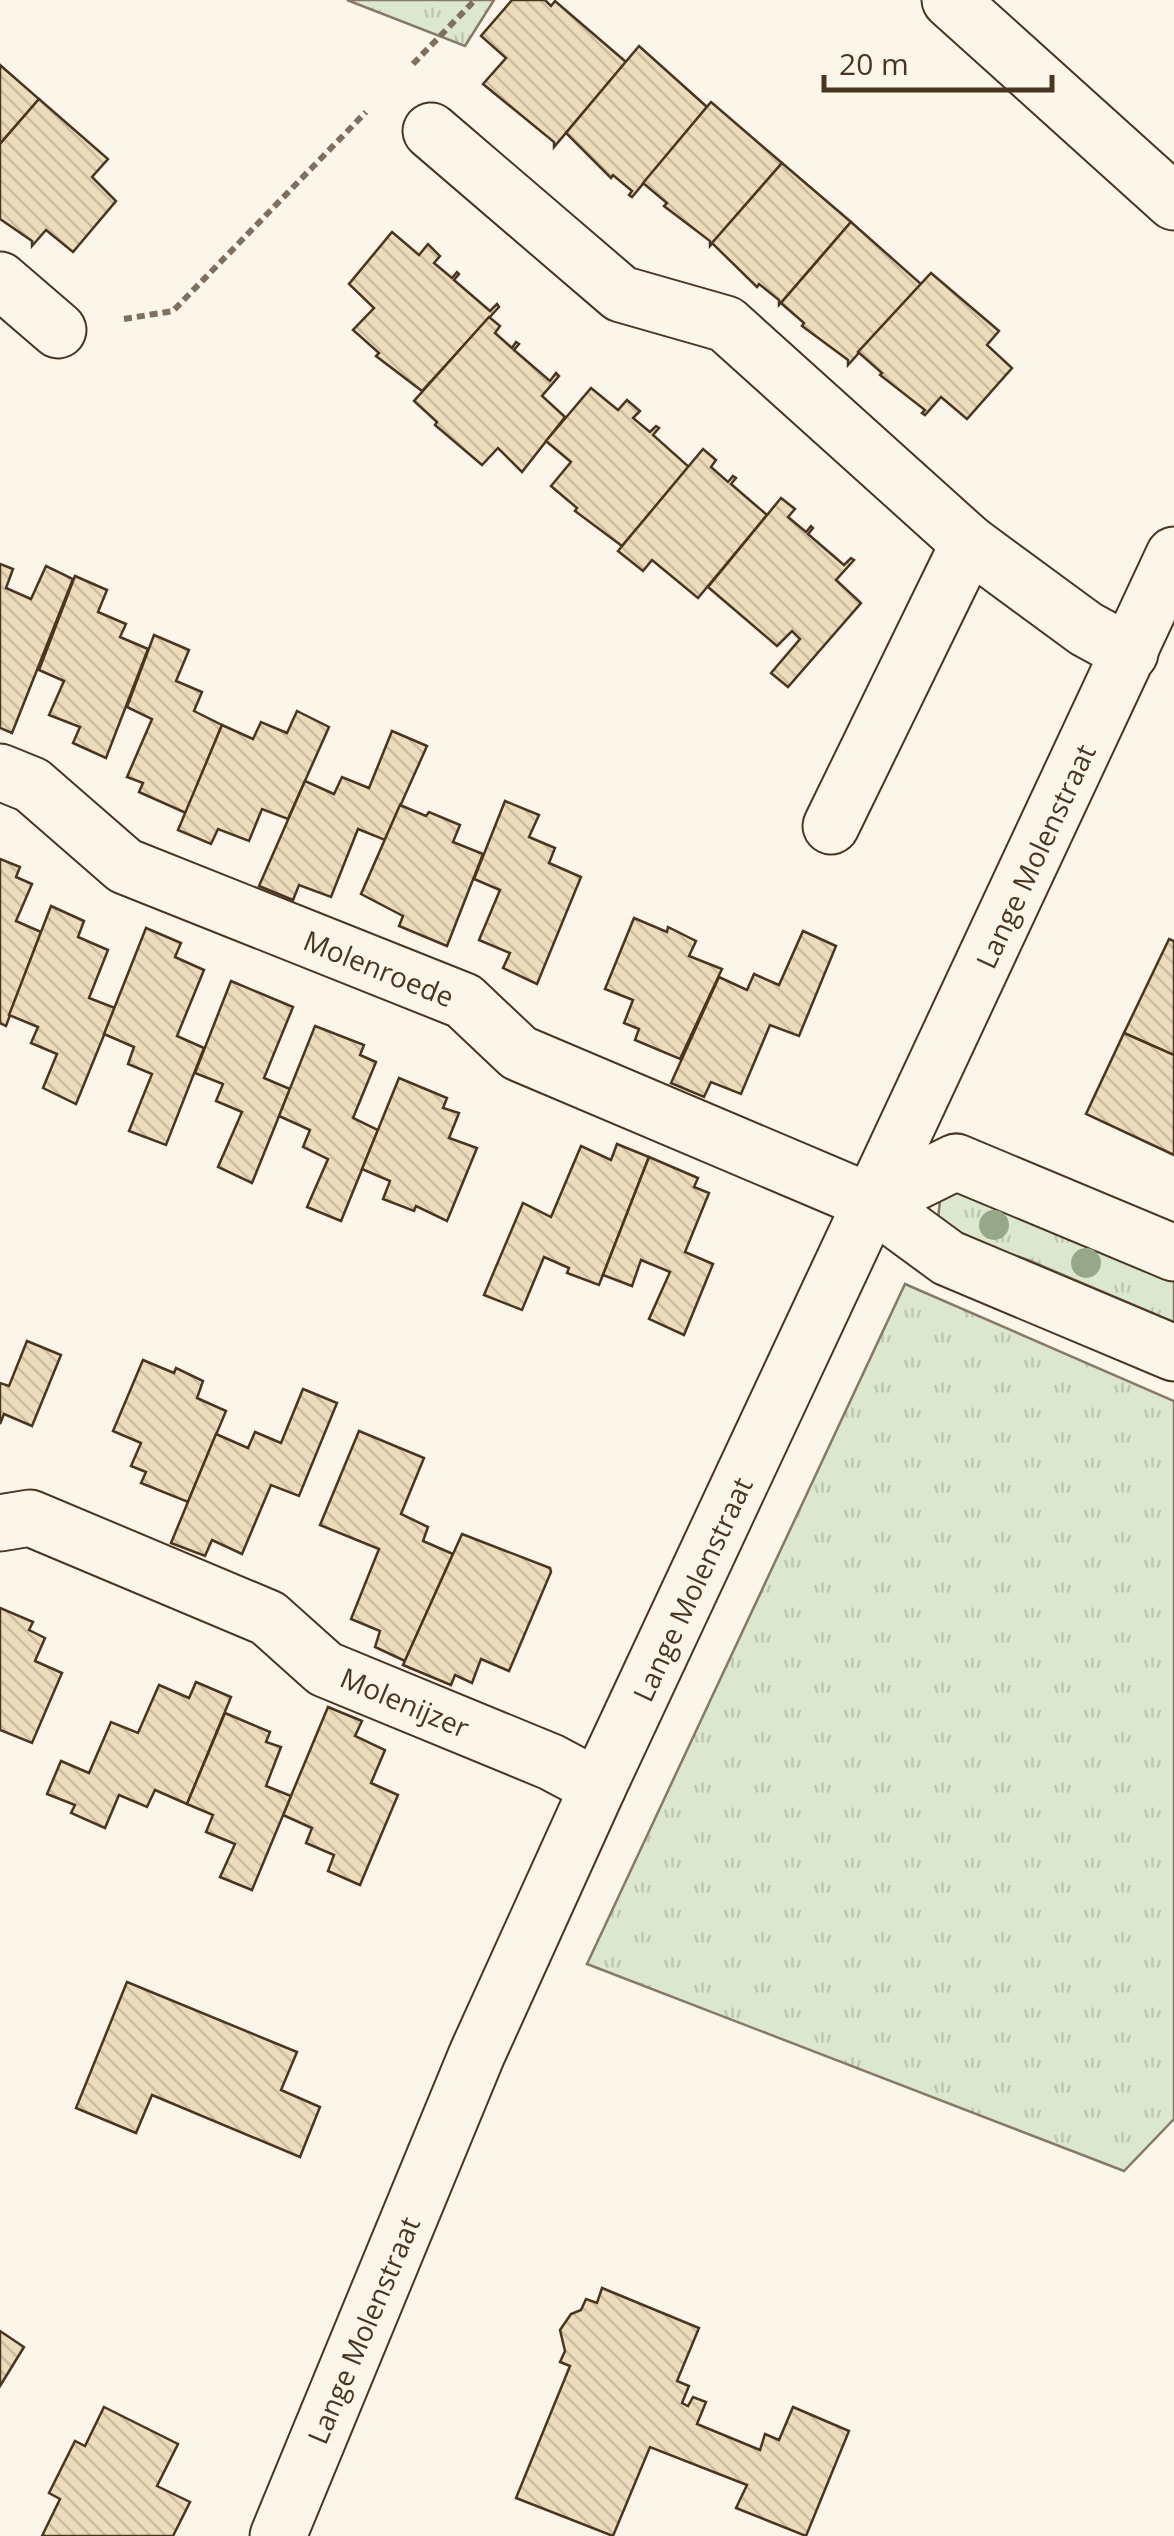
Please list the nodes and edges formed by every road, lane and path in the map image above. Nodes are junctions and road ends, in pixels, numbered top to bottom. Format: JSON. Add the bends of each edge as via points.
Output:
{"nodes":[{"id":1,"x":475,"y":0,"type":"edge"},
{"id":2,"x":950,"y":0,"type":"edge"},
{"id":3,"x":406,"y":71,"type":"dead end"},
{"id":4,"x":379,"y":99,"type":"dead end"},
{"id":5,"x":431,"y":131,"type":"dead end"},
{"id":6,"x":1174,"y":202,"type":"edge"},
{"id":7,"x":0,"y":280,"type":"edge"},
{"id":8,"x":58,"y":330,"type":"joint"},
{"id":9,"x":969,"y":543,"type":"junction"},
{"id":10,"x":1174,"y":555,"type":"edge"},
{"id":11,"x":1130,"y":653,"type":"junction"},
{"id":12,"x":0,"y":772,"type":"edge"},
{"id":13,"x":831,"y":826,"type":"dead end"},
{"id":14,"x":873,"y":1203,"type":"junction"},
{"id":15,"x":1174,"y":1254,"type":"edge"},
{"id":16,"x":1174,"y":1353,"type":"edge"},
{"id":17,"x":0,"y":1523,"type":"edge"},
{"id":18,"x":598,"y":1787,"type":"junction"},
{"id":19,"x":278,"y":2536,"type":"edge"}],
"edges":[{"from":1,"to":3,"type":"path"},
{"from":2,"to":6,"type":"street"},
{"from":4,"to":8,"type":"path","via":[[173,312]]},
{"from":5,"to":9,"type":"street","via":[[621,294],[726,324]]},
{"from":7,"to":8,"type":"street"},
{"from":9,"to":11,"type":"street","via":[[1086,629]]},
{"from":9,"to":13,"type":"street"},
{"from":10,"to":11,"type":"street","name":"Lange Molenstraat"},
{"from":11,"to":14,"type":"street","name":"Lange Molenstraat"},
{"from":12,"to":14,"type":"street","name":"Molenroede","via":[[32,785],[125,866],[464,1002],[519,1053]]},
{"from":14,"to":15,"type":"street","via":[[956,1162]]},
{"from":14,"to":16,"type":"street","name":"Molenroede","via":[[948,1258]]},
{"from":14,"to":18,"type":"street","name":"Lange Molenstraat"},
{"from":17,"to":18,"type":"street","name":"Molenijzer","via":[[30,1518],[268,1618],[325,1669]]},
{"from":18,"to":19,"type":"street","name":"Lange Molenstraat","via":[[478,2054]]}]}
